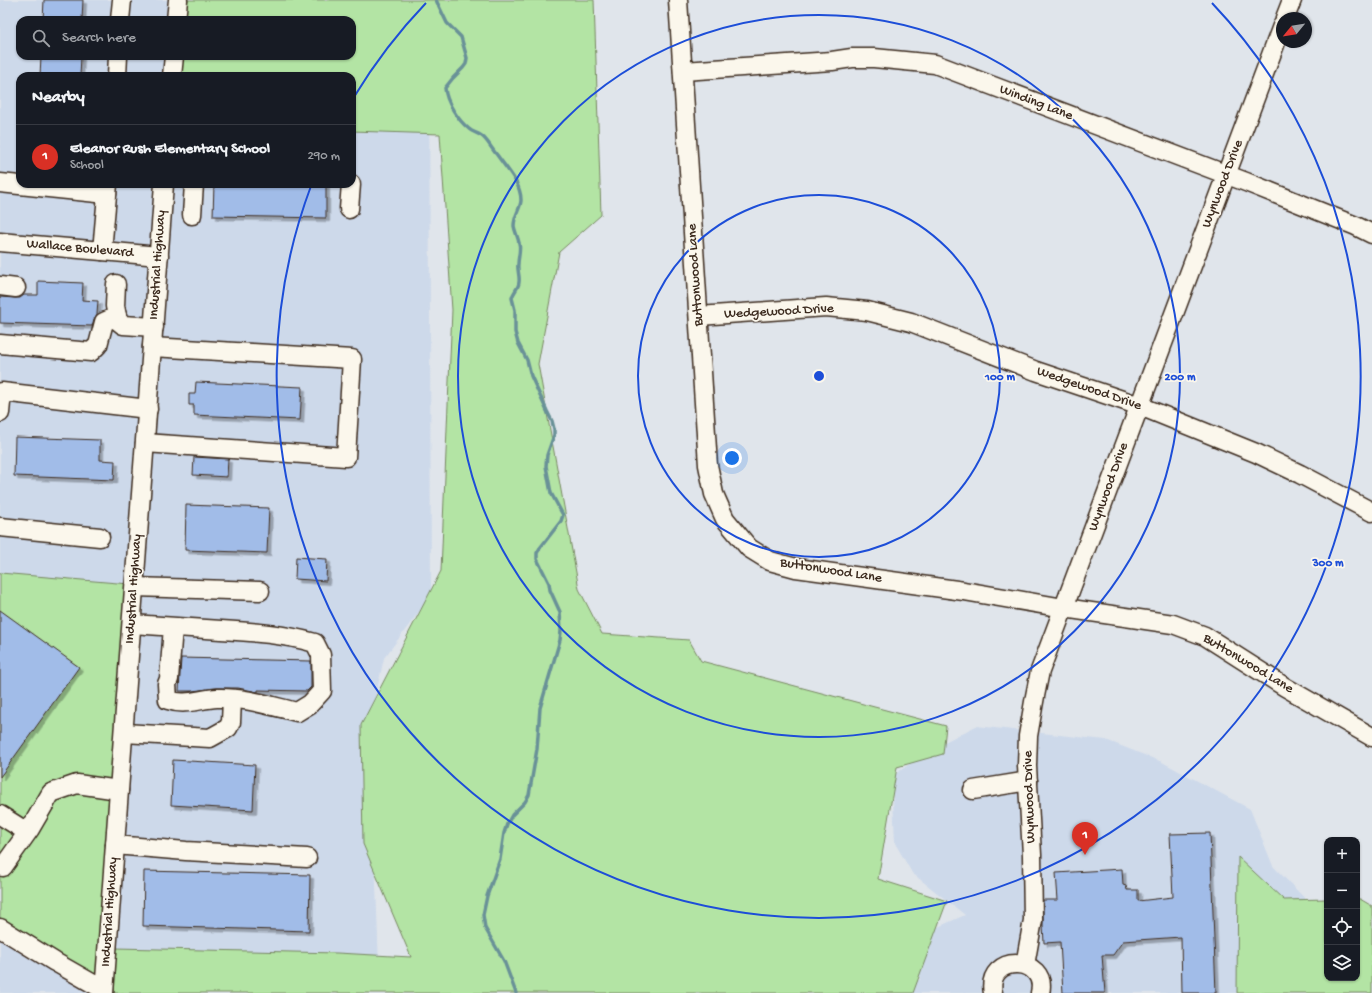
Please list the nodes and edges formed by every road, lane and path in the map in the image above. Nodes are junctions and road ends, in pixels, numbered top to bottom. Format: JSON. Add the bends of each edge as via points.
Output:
{"nodes":[{"id":1,"x":122,"y":0,"type":"edge"},
{"id":2,"x":178,"y":0,"type":"edge"},
{"id":3,"x":678,"y":0,"type":"edge"},
{"id":4,"x":1292,"y":0,"type":"edge"},
{"id":5,"x":1287,"y":12,"type":"edge"},
{"id":6,"x":120,"y":16,"type":"edge"},
{"id":7,"x":176,"y":16,"type":"edge"},
{"id":8,"x":1276,"y":42,"type":"edge"},
{"id":9,"x":118,"y":60,"type":"edge"},
{"id":10,"x":174,"y":60,"type":"edge"},
{"id":11,"x":683,"y":71,"type":"junction"},
{"id":12,"x":117,"y":72,"type":"edge"},
{"id":13,"x":172,"y":72,"type":"edge"},
{"id":14,"x":1226,"y":175,"type":"junction"},
{"id":15,"x":0,"y":183,"type":"edge"},
{"id":16,"x":16,"y":184,"type":"edge"},
{"id":17,"x":89,"y":188,"type":"edge"},
{"id":18,"x":164,"y":188,"type":"edge"},
{"id":19,"x":194,"y":188,"type":"edge"},
{"id":20,"x":351,"y":188,"type":"edge"},
{"id":21,"x":107,"y":189,"type":"edge"},
{"id":22,"x":349,"y":209,"type":"dead end"},
{"id":23,"x":192,"y":215,"type":"dead end"},
{"id":24,"x":1372,"y":234,"type":"edge"},
{"id":25,"x":0,"y":242,"type":"edge"},
{"id":26,"x":102,"y":251,"type":"junction"},
{"id":27,"x":159,"y":256,"type":"junction"},
{"id":28,"x":116,"y":284,"type":"dead end"},
{"id":29,"x":117,"y":316,"type":"junction"},
{"id":30,"x":698,"y":316,"type":"junction"},
{"id":31,"x":154,"y":327,"type":"junction"},
{"id":32,"x":0,"y":344,"type":"edge"},
{"id":33,"x":152,"y":347,"type":"junction"},
{"id":34,"x":1140,"y":406,"type":"junction"},
{"id":35,"x":148,"y":408,"type":"junction"},
{"id":36,"x":0,"y":413,"type":"edge"},
{"id":37,"x":145,"y":443,"type":"junction"},
{"id":38,"x":1372,"y":512,"type":"edge"},
{"id":39,"x":0,"y":527,"type":"edge"},
{"id":40,"x":100,"y":537,"type":"dead end"},
{"id":41,"x":134,"y":587,"type":"junction"},
{"id":42,"x":260,"y":591,"type":"dead end"},
{"id":43,"x":1064,"y":608,"type":"junction"},
{"id":44,"x":132,"y":624,"type":"junction"},
{"id":45,"x":174,"y":627,"type":"junction"},
{"id":46,"x":232,"y":699,"type":"junction"},
{"id":47,"x":124,"y":733,"type":"junction"},
{"id":48,"x":1372,"y":737,"type":"edge"},
{"id":49,"x":1028,"y":781,"type":"junction"},
{"id":50,"x":119,"y":790,"type":"junction"},
{"id":51,"x":973,"y":790,"type":"dead end"},
{"id":52,"x":0,"y":815,"type":"edge"},
{"id":53,"x":27,"y":832,"type":"junction"},
{"id":54,"x":115,"y":846,"type":"junction"},
{"id":55,"x":307,"y":858,"type":"dead end"},
{"id":56,"x":0,"y":865,"type":"edge"},
{"id":57,"x":0,"y":928,"type":"edge"},
{"id":58,"x":1025,"y":965,"type":"junction"},
{"id":59,"x":104,"y":992,"type":"edge"},
{"id":60,"x":993,"y":993,"type":"edge"},
{"id":61,"x":1040,"y":993,"type":"edge"}],
"edges":[{"from":1,"to":6,"type":"street"},
{"from":2,"to":7,"type":"street"},
{"from":3,"to":11,"type":"street","name":"Buttonwood Lane"},
{"from":4,"to":5,"type":"street"},
{"from":8,"to":14,"type":"street","name":"Wynwood Drive"},
{"from":9,"to":12,"type":"street"},
{"from":10,"to":13,"type":"street"},
{"from":11,"to":14,"type":"street","name":"Winding Lane","via":[[852,58],[935,64]]},
{"from":11,"to":30,"type":"street","name":"Buttonwood Lane"},
{"from":14,"to":24,"type":"street","name":"Winding Lane"},
{"from":14,"to":34,"type":"street","name":"Wynwood Drive"},
{"from":15,"to":16,"type":"street"},
{"from":17,"to":21,"type":"street"},
{"from":18,"to":27,"type":"street","name":"Industrial Highway"},
{"from":19,"to":23,"type":"street"},
{"from":20,"to":22,"type":"street"},
{"from":21,"to":26,"type":"street"},
{"from":25,"to":26,"type":"street","name":"Wallace Boulevard"},
{"from":26,"to":27,"type":"street","name":"Wallace Boulevard"},
{"from":27,"to":31,"type":"street","name":"Industrial Highway"},
{"from":28,"to":29,"type":"street"},
{"from":29,"to":31,"type":"street","via":[[123,325]]},
{"from":29,"to":32,"type":"street","via":[[104,322],[98,345],[91,352]]},
{"from":30,"to":34,"type":"street","name":"Wedgewood Drive","via":[[826,307],[866,312],[911,322],[1036,370]]},
{"from":30,"to":43,"type":"street","name":"Buttonwood Lane","via":[[708,465],[714,494],[725,519],[749,548],[770,561],[796,568],[964,591]]},
{"from":31,"to":33,"type":"street","name":"Industrial Highway"},
{"from":33,"to":35,"type":"street","name":"Industrial Highway"},
{"from":33,"to":37,"type":"street","via":[[352,359],[346,457]]},
{"from":34,"to":38,"type":"street","name":"Wedgewood Drive","via":[[1256,453]]},
{"from":34,"to":43,"type":"street","name":"Wynwood Drive"},
{"from":35,"to":36,"type":"street","via":[[2,392]]},
{"from":35,"to":37,"type":"street","name":"Industrial Highway"},
{"from":37,"to":41,"type":"street","name":"Industrial Highway"},
{"from":39,"to":40,"type":"street"},
{"from":41,"to":42,"type":"street"},
{"from":41,"to":44,"type":"street","name":"Industrial Highway"},
{"from":43,"to":48,"type":"street","name":"Buttonwood Lane","via":[[1173,624],[1205,636],[1285,687]]},
{"from":43,"to":49,"type":"street","name":"Wynwood Drive","via":[[1040,671],[1028,736]]},
{"from":44,"to":45,"type":"street"},
{"from":44,"to":47,"type":"street","name":"Industrial Highway"},
{"from":45,"to":46,"type":"street","via":[[167,684],[168,700],[188,703],[217,698]]},
{"from":45,"to":46,"type":"street","via":[[263,632],[298,638],[315,644],[321,655],[322,691],[310,704],[297,712]]},
{"from":46,"to":47,"type":"street","via":[[231,722],[228,728],[210,738]]},
{"from":47,"to":50,"type":"street","name":"Industrial Highway"},
{"from":49,"to":51,"type":"street"},
{"from":49,"to":58,"type":"street","name":"Wynwood Drive","via":[[1033,920]]},
{"from":50,"to":53,"type":"street","via":[[77,784],[51,793]]},
{"from":50,"to":54,"type":"street","name":"Industrial Highway"},
{"from":52,"to":53,"type":"street"},
{"from":53,"to":56,"type":"street","via":[[3,867]]},
{"from":54,"to":55,"type":"street"},
{"from":54,"to":59,"type":"street","name":"Industrial Highway"},
{"from":57,"to":59,"type":"street"},
{"from":58,"to":60,"type":"street","via":[[1009,964],[1002,968],[993,980]]},
{"from":58,"to":61,"type":"street","via":[[1037,975]]}]}
